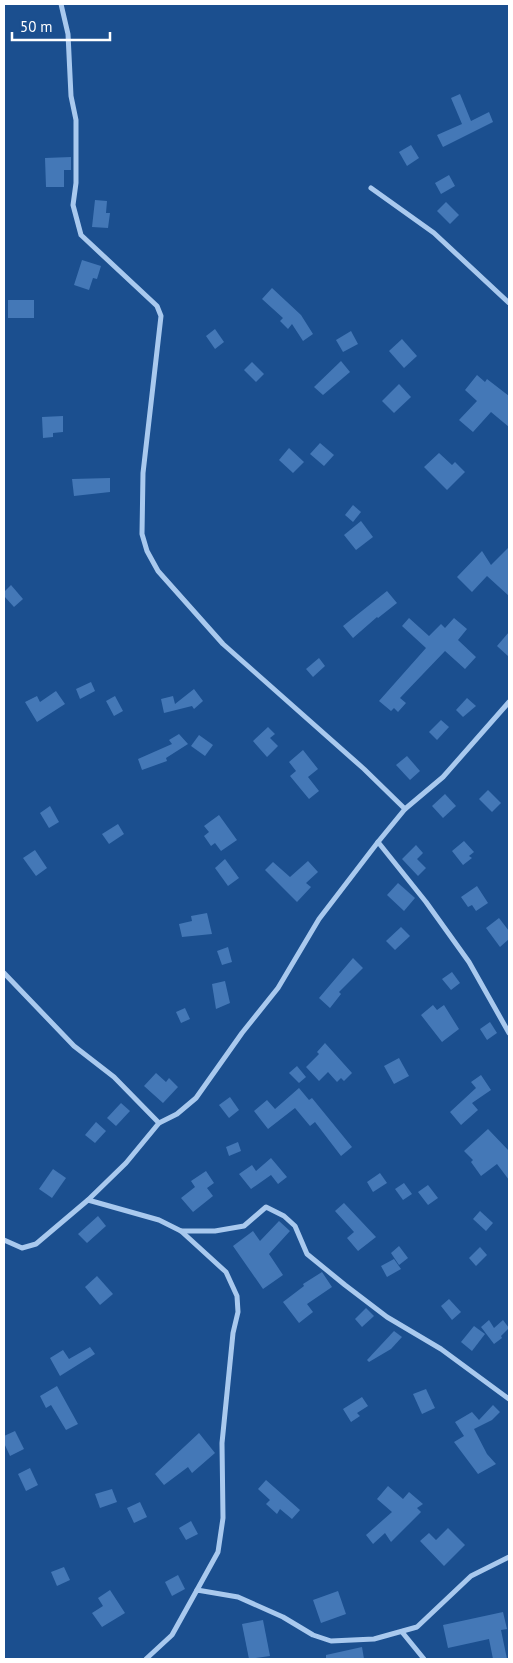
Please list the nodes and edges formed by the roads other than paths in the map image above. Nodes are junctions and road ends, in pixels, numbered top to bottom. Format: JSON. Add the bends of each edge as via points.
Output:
{"nodes":[{"id":1,"x":61,"y":4,"type":"edge"},
{"id":2,"x":371,"y":188,"type":"dead end"},
{"id":3,"x":509,"y":303,"type":"edge"},
{"id":4,"x":509,"y":702,"type":"edge"},
{"id":5,"x":405,"y":809,"type":"junction"},
{"id":6,"x":378,"y":842,"type":"junction"},
{"id":7,"x":4,"y":973,"type":"edge"},
{"id":8,"x":509,"y":1033,"type":"edge"},
{"id":9,"x":159,"y":1123,"type":"junction"},
{"id":10,"x":88,"y":1200,"type":"junction"},
{"id":11,"x":181,"y":1231,"type":"junction"},
{"id":12,"x":4,"y":1240,"type":"edge"},
{"id":13,"x":508,"y":1396,"type":"edge"},
{"id":14,"x":509,"y":1557,"type":"edge"},
{"id":15,"x":197,"y":1590,"type":"junction"},
{"id":16,"x":402,"y":1632,"type":"junction"},
{"id":17,"x":146,"y":1659,"type":"edge"},
{"id":18,"x":424,"y":1659,"type":"edge"}],
"edges":[{"from":1,"to":5,"type":"street","via":[[68,34],[71,96],[76,120],[73,205],[81,235],[157,306],[161,316],[143,473],[142,534],[147,551],[158,571],[222,644]]},
{"from":2,"to":3,"type":"street","via":[[434,234]]},
{"from":4,"to":5,"type":"street","via":[[443,777]]},
{"from":5,"to":6,"type":"street"},
{"from":6,"to":8,"type":"street","via":[[469,962]]},
{"from":6,"to":9,"type":"street","via":[[320,919],[278,988],[196,1098],[177,1114]]},
{"from":7,"to":9,"type":"street","via":[[74,1046],[114,1077]]},
{"from":9,"to":10,"type":"street","via":[[126,1163]]},
{"from":10,"to":11,"type":"street","via":[[159,1220]]},
{"from":10,"to":12,"type":"street","via":[[29,1247],[22,1248]]},
{"from":11,"to":13,"type":"street","via":[[214,1231],[244,1226],[266,1207],[284,1216],[295,1226],[307,1254],[345,1285],[387,1317]]},
{"from":11,"to":15,"type":"street","via":[[226,1272],[237,1296],[238,1312],[232,1333],[222,1443],[221,1535],[218,1552]]},
{"from":14,"to":16,"type":"street","via":[[471,1576],[429,1618]]},
{"from":15,"to":16,"type":"street","via":[[238,1597],[331,1641],[374,1639]]},
{"from":15,"to":17,"type":"street","via":[[172,1635]]},
{"from":16,"to":18,"type":"street"}]}
